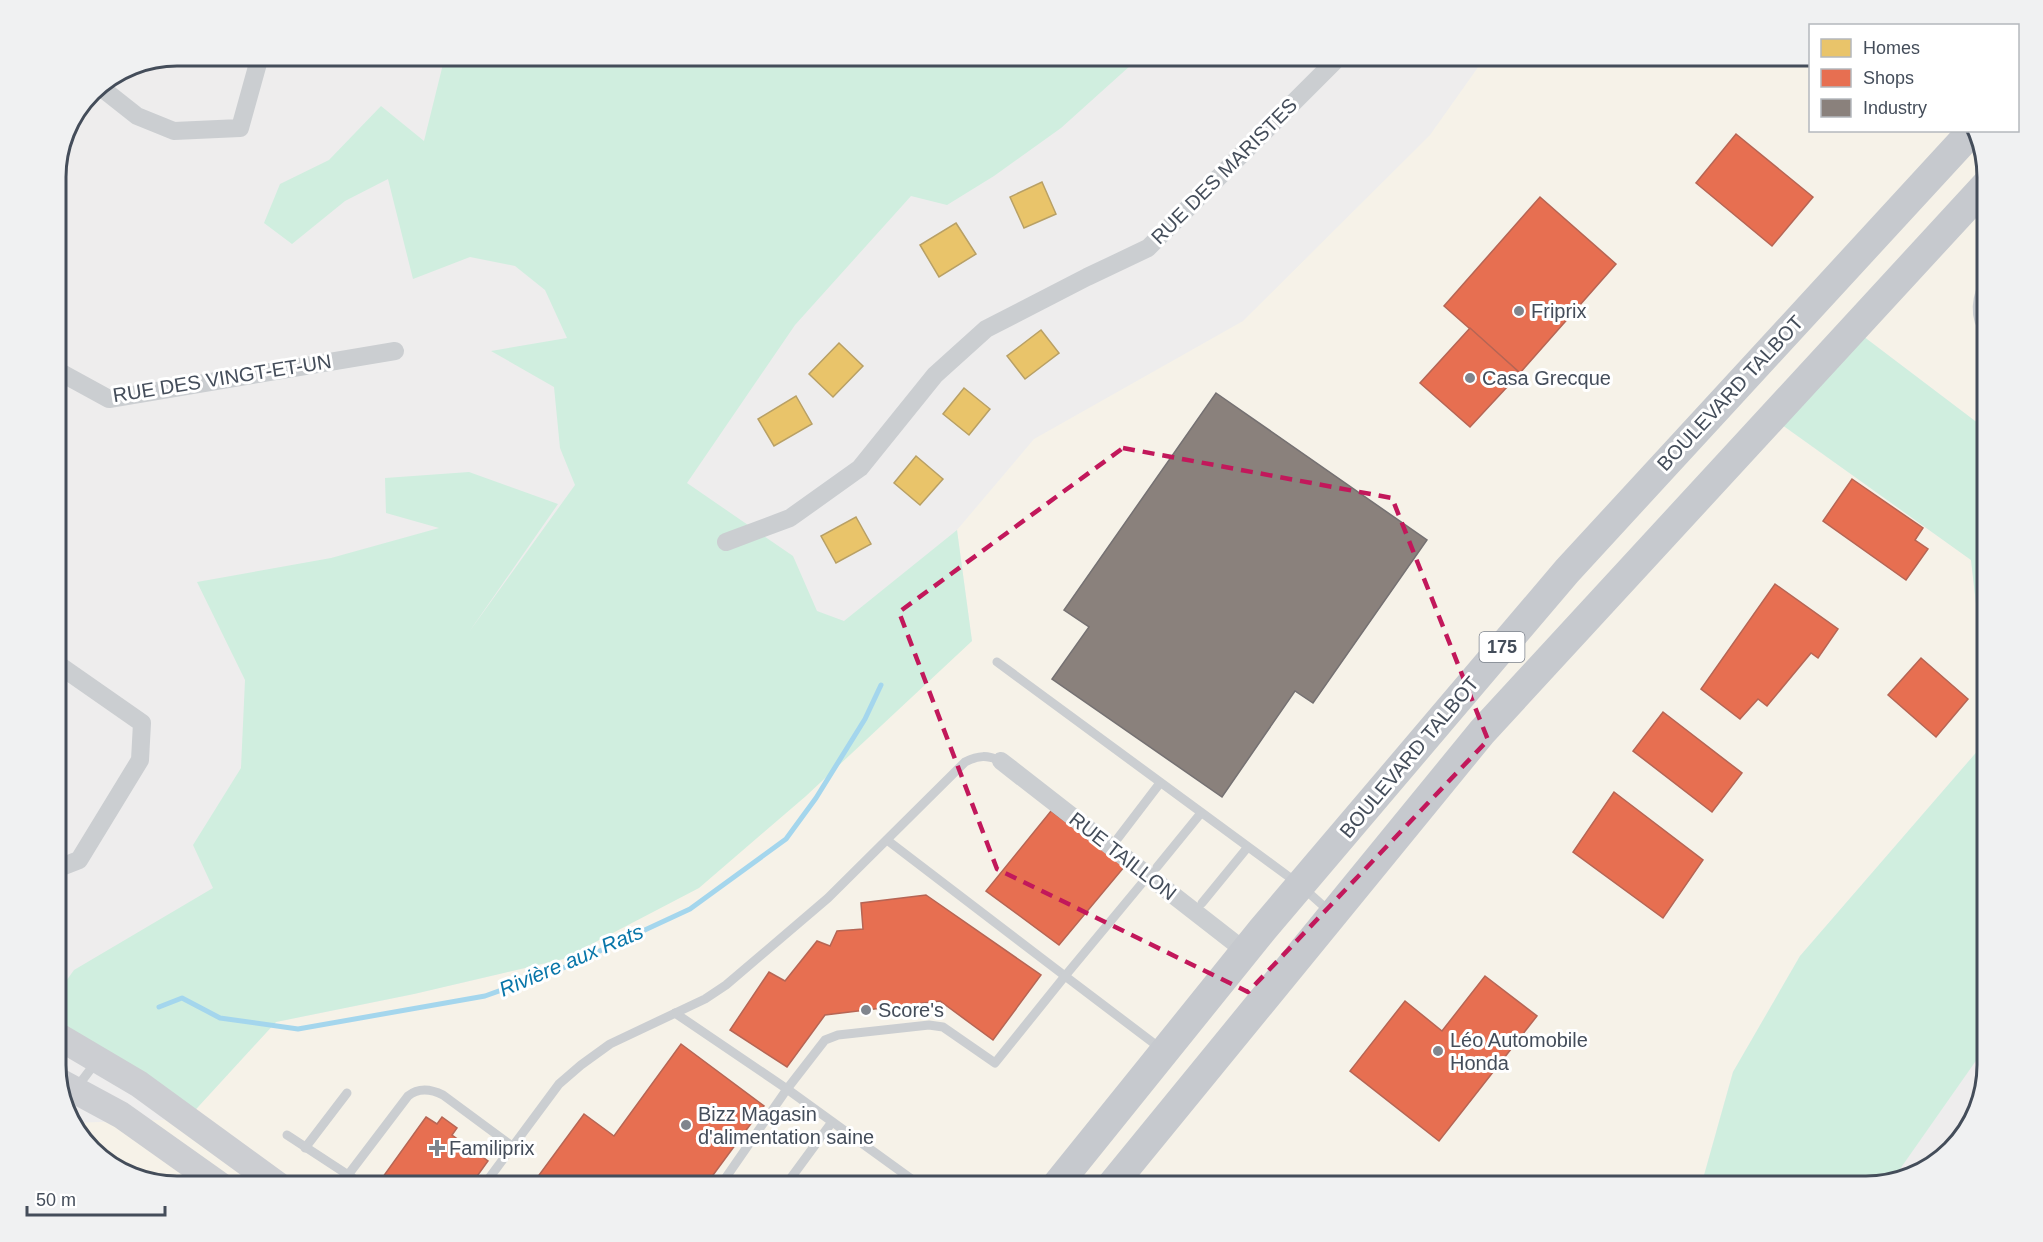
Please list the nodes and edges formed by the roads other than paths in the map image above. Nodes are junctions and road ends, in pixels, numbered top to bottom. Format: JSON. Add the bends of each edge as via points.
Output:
{"nodes":[{"id":1,"x":257,"y":66,"type":"edge"},
{"id":2,"x":1330,"y":66,"type":"edge"},
{"id":3,"x":107,"y":92,"type":"edge"},
{"id":4,"x":1969,"y":135,"type":"edge"},
{"id":5,"x":1977,"y":201,"type":"edge"},
{"id":6,"x":1977,"y":297,"type":"edge"},
{"id":7,"x":1977,"y":313,"type":"edge"},
{"id":8,"x":395,"y":351,"type":"dead end"},
{"id":9,"x":66,"y":375,"type":"edge"},
{"id":10,"x":726,"y":542,"type":"dead end"},
{"id":11,"x":998,"y":663,"type":"dead end"},
{"id":12,"x":66,"y":670,"type":"edge"},
{"id":13,"x":1001,"y":761,"type":"joint"},
{"id":14,"x":1160,"y":783,"type":"junction"},
{"id":15,"x":1201,"y":813,"type":"junction"},
{"id":16,"x":1118,"y":838,"type":"dead end"},
{"id":17,"x":887,"y":840,"type":"junction"},
{"id":18,"x":1247,"y":848,"type":"junction"},
{"id":19,"x":66,"y":865,"type":"edge"},
{"id":20,"x":1152,"y":871,"type":"junction"},
{"id":21,"x":1300,"y":885,"type":"junction"},
{"id":22,"x":1202,"y":903,"type":"dead end"},
{"id":23,"x":1334,"y":914,"type":"junction"},
{"id":24,"x":1245,"y":951,"type":"junction"},
{"id":25,"x":1065,"y":976,"type":"junction"},
{"id":26,"x":675,"y":1013,"type":"junction"},
{"id":27,"x":66,"y":1041,"type":"edge"},
{"id":28,"x":1165,"y":1051,"type":"junction"},
{"id":29,"x":98,"y":1060,"type":"junction"},
{"id":30,"x":69,"y":1089,"type":"edge"},
{"id":31,"x":787,"y":1089,"type":"junction"},
{"id":32,"x":347,"y":1093,"type":"dead end"},
{"id":33,"x":70,"y":1094,"type":"edge"},
{"id":34,"x":832,"y":1122,"type":"junction"},
{"id":35,"x":287,"y":1135,"type":"dead end"},
{"id":36,"x":512,"y":1146,"type":"junction"},
{"id":37,"x":305,"y":1148,"type":"junction"},
{"id":38,"x":348,"y":1175,"type":"joint"},
{"id":39,"x":207,"y":1176,"type":"edge"},
{"id":40,"x":265,"y":1176,"type":"edge"},
{"id":41,"x":493,"y":1176,"type":"edge"},
{"id":42,"x":727,"y":1176,"type":"edge"},
{"id":43,"x":792,"y":1176,"type":"edge"},
{"id":44,"x":907,"y":1176,"type":"edge"},
{"id":45,"x":1064,"y":1176,"type":"edge"},
{"id":46,"x":1119,"y":1176,"type":"edge"}],
"edges":[{"from":1,"to":3,"type":"street","via":[[240,128],[174,131],[137,116]]},
{"from":2,"to":10,"type":"street","name":"RUE DES MARISTES","via":[[1148,248],[986,329],[935,375],[860,468],[790,518]]},
{"from":4,"to":21,"type":"main road","name":"BOULEVARD TALBOT","number":"175","via":[[1567,571]]},
{"from":5,"to":23,"type":"main road","name":"BOULEVARD TALBOT","number":"175","via":[[1482,732]]},
{"from":6,"to":7,"type":"lane"},
{"from":8,"to":9,"type":"street","name":"RUE DES VINGT-ET-UN","via":[[109,399]]},
{"from":11,"to":14,"type":"lane"},
{"from":12,"to":19,"type":"street","via":[[142,723],[140,760],[79,860]]},
{"from":13,"to":17,"type":"lane","via":[[978,756],[965,762]]},
{"from":13,"to":20,"type":"street","name":"RUE TAILLON"},
{"from":14,"to":15,"type":"lane"},
{"from":14,"to":16,"type":"lane"},
{"from":15,"to":18,"type":"lane"},
{"from":15,"to":20,"type":"lane"},
{"from":17,"to":25,"type":"lane"},
{"from":17,"to":26,"type":"lane","via":[[828,898],[726,985]]},
{"from":18,"to":21,"type":"lane"},
{"from":18,"to":22,"type":"lane"},
{"from":20,"to":24,"type":"street","name":"RUE TAILLON"},
{"from":20,"to":25,"type":"lane"},
{"from":21,"to":23,"type":"lane"},
{"from":21,"to":24,"type":"main road","name":"BOULEVARD TALBOT","number":"175"},
{"from":23,"to":46,"type":"main road","name":"BOULEVARD TALBOT","number":"175"},
{"from":24,"to":28,"type":"main road","name":"BOULEVARD TALBOT","number":"175"},
{"from":25,"to":28,"type":"lane"},
{"from":25,"to":31,"type":"lane","via":[[995,1063],[943,1028],[929,1025],[838,1035],[825,1040]]},
{"from":26,"to":31,"type":"lane"},
{"from":26,"to":36,"type":"lane","via":[[610,1044],[581,1065],[559,1084]]},
{"from":27,"to":29,"type":"main road"},
{"from":28,"to":45,"type":"main road","name":"BOULEVARD TALBOT","number":"175"},
{"from":29,"to":30,"type":"lane"},
{"from":29,"to":40,"type":"main road","via":[[139,1084]]},
{"from":31,"to":34,"type":"lane"},
{"from":31,"to":42,"type":"lane"},
{"from":32,"to":37,"type":"lane"},
{"from":33,"to":39,"type":"main road","via":[[121,1115]]},
{"from":34,"to":43,"type":"lane"},
{"from":34,"to":44,"type":"lane"},
{"from":35,"to":37,"type":"lane"},
{"from":36,"to":38,"type":"lane","via":[[443,1095],[419,1090],[408,1095]]},
{"from":36,"to":41,"type":"lane"},
{"from":37,"to":38,"type":"lane"}]}
